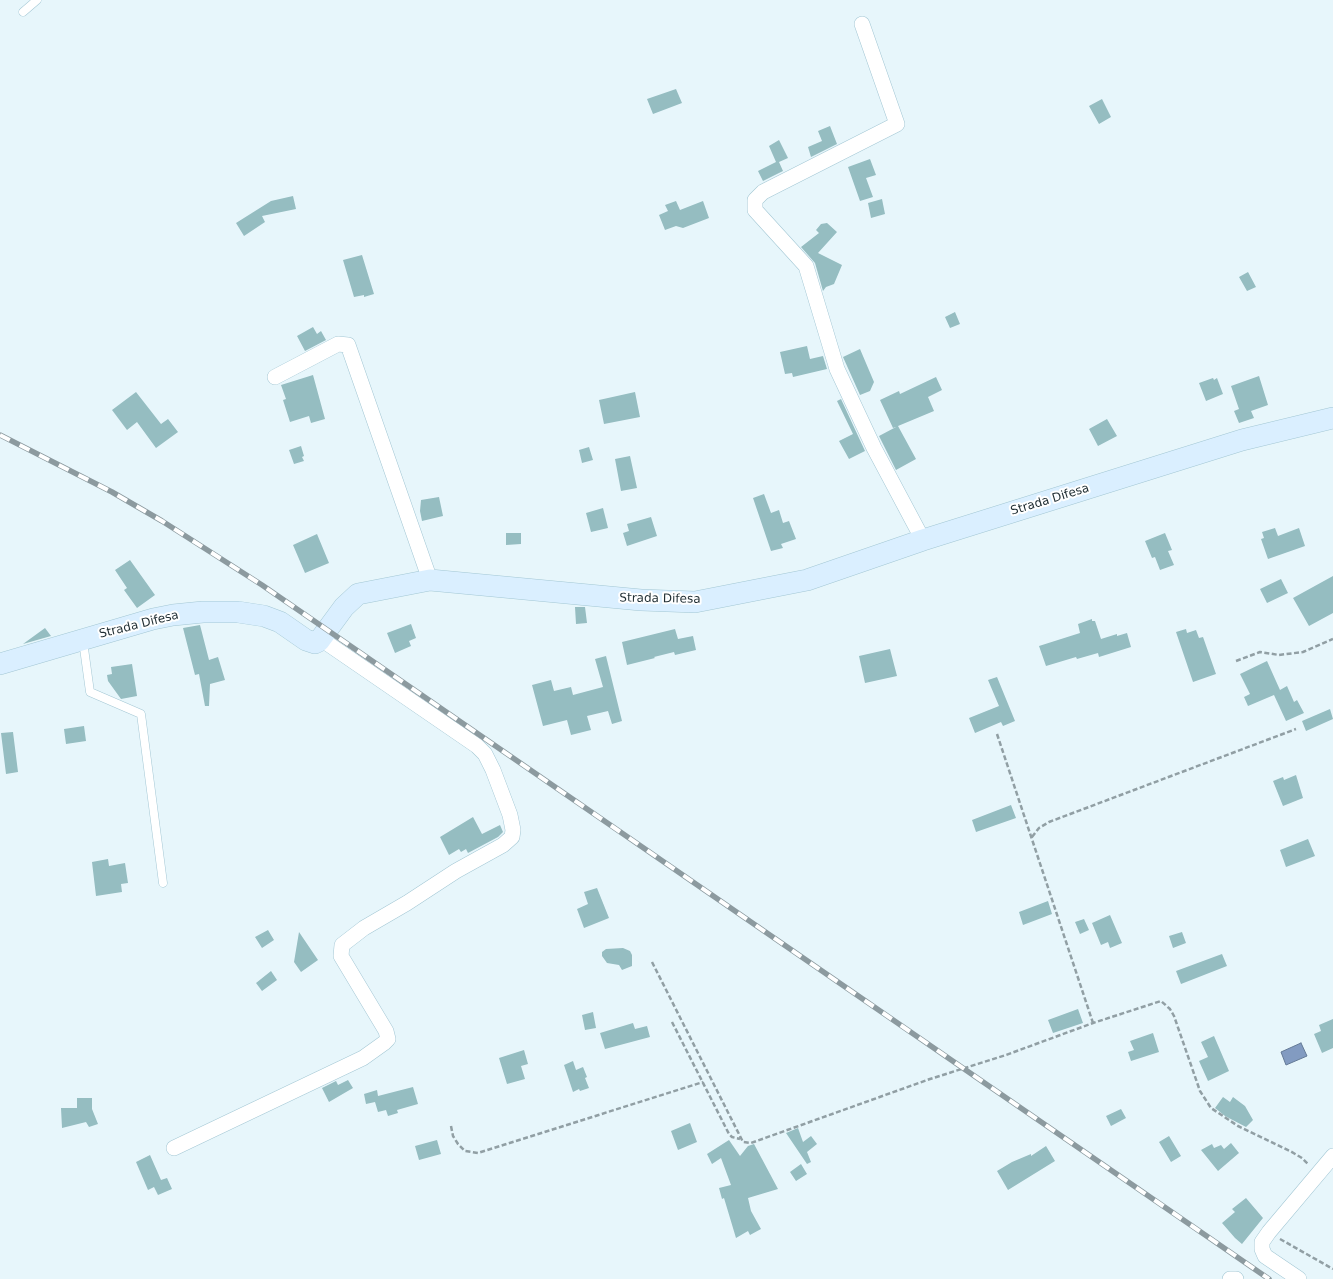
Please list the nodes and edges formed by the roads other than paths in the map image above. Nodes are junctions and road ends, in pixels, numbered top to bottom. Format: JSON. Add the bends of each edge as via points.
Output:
{"nodes":[{"id":1,"x":36,"y":0,"type":"edge"},
{"id":2,"x":23,"y":12,"type":"dead end"},
{"id":3,"x":862,"y":24,"type":"dead end"},
{"id":4,"x":276,"y":377,"type":"dead end"},
{"id":5,"x":1333,"y":418,"type":"edge"},
{"id":6,"x":923,"y":540,"type":"junction"},
{"id":7,"x":430,"y":580,"type":"junction"},
{"id":8,"x":321,"y":638,"type":"junction"},
{"id":9,"x":83,"y":640,"type":"junction"},
{"id":10,"x":0,"y":664,"type":"edge"},
{"id":11,"x":163,"y":883,"type":"dead end"},
{"id":12,"x":174,"y":1148,"type":"dead end"},
{"id":13,"x":1333,"y":1156,"type":"edge"},
{"id":14,"x":1230,"y":1279,"type":"edge"},
{"id":15,"x":1236,"y":1279,"type":"edge"},
{"id":16,"x":1299,"y":1279,"type":"edge"}],
"edges":[{"from":1,"to":2,"type":"lane"},
{"from":3,"to":6,"type":"street","via":[[897,124],[763,192],[755,200],[755,210],[806,266],[837,369]]},
{"from":4,"to":7,"type":"street","via":[[338,344],[348,345]]},
{"from":5,"to":6,"type":"street","name":"Strada Difesa","via":[[1242,440]]},
{"from":6,"to":7,"type":"street","name":"Strada Difesa","via":[[807,580],[695,602]]},
{"from":7,"to":8,"type":"street","name":"Strada Difesa","via":[[358,594]]},
{"from":8,"to":9,"type":"street","name":"Strada Difesa","via":[[311,643],[272,619],[221,611],[172,615]]},
{"from":8,"to":12,"type":"street","via":[[481,750],[494,770],[510,815],[512,837],[364,928],[342,945],[341,956],[386,1031],[388,1039],[384,1044],[363,1058]]},
{"from":9,"to":10,"type":"street","name":"Strada Difesa"},
{"from":9,"to":11,"type":"lane","via":[[90,692],[140,714]]},
{"from":13,"to":16,"type":"street","via":[[1262,1242],[1265,1256]]},
{"from":14,"to":15,"type":"street"}]}
